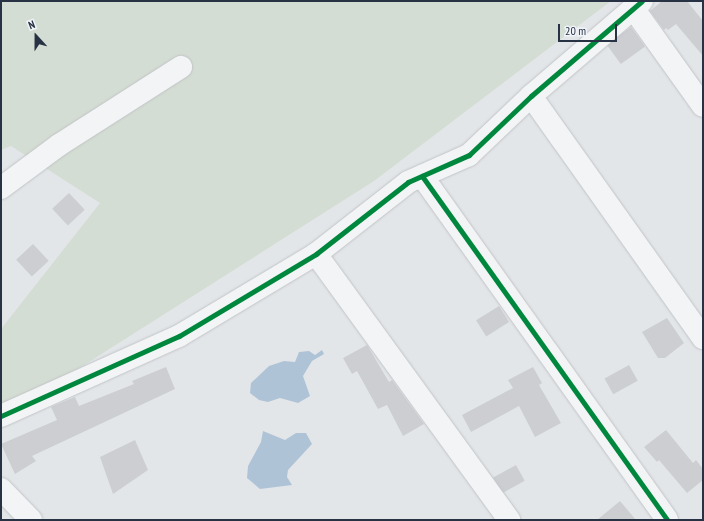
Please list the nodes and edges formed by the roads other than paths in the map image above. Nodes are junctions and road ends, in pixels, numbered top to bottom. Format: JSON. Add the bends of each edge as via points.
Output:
{"nodes":[{"id":1,"x":638,"y":4,"type":"edge"},
{"id":2,"x":181,"y":67,"type":"dead end"},
{"id":3,"x":532,"y":96,"type":"junction"},
{"id":4,"x":703,"y":106,"type":"edge"},
{"id":5,"x":422,"y":176,"type":"junction"},
{"id":6,"x":1,"y":188,"type":"edge"},
{"id":7,"x":316,"y":254,"type":"junction"},
{"id":8,"x":703,"y":338,"type":"edge"},
{"id":9,"x":1,"y":416,"type":"edge"},
{"id":10,"x":1,"y":489,"type":"edge"},
{"id":11,"x":31,"y":520,"type":"edge"},
{"id":12,"x":509,"y":520,"type":"edge"},
{"id":13,"x":667,"y":520,"type":"edge"}],
"edges":[{"from":1,"to":3,"type":"street"},
{"from":1,"to":4,"type":"street"},
{"from":2,"to":6,"type":"street","via":[[59,145]]},
{"from":3,"to":5,"type":"street","via":[[469,155]]},
{"from":3,"to":8,"type":"street"},
{"from":5,"to":7,"type":"street","via":[[408,182]]},
{"from":5,"to":13,"type":"street"},
{"from":7,"to":9,"type":"street","via":[[179,336]]},
{"from":7,"to":12,"type":"street"},
{"from":10,"to":11,"type":"street"}]}
